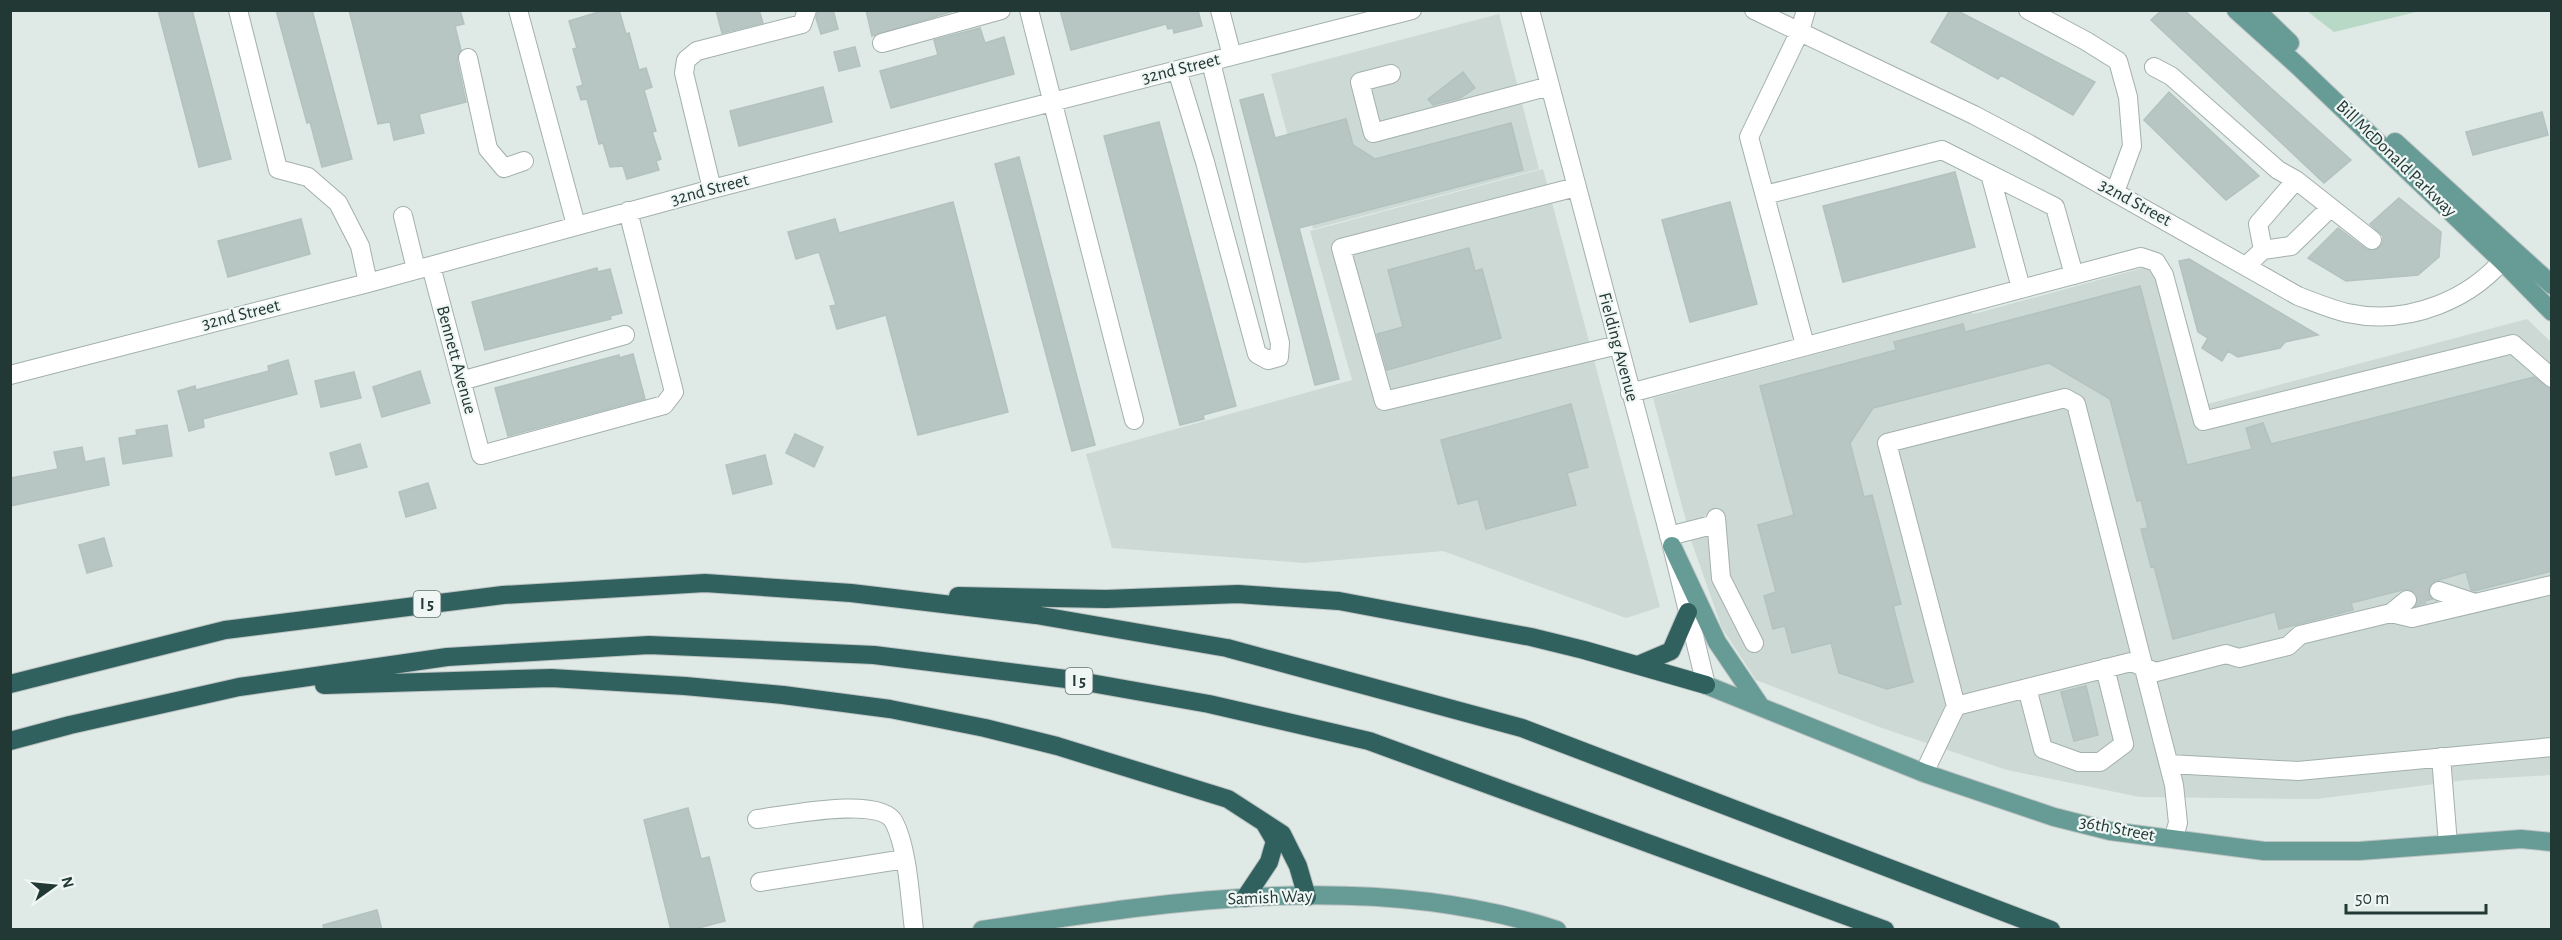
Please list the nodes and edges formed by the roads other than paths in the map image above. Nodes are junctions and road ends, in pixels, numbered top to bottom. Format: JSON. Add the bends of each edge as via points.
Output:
{"nodes":[{"id":1,"x":238,"y":10,"type":"edge"},
{"id":2,"x":518,"y":10,"type":"edge"},
{"id":3,"x":807,"y":10,"type":"edge"},
{"id":4,"x":1001,"y":10,"type":"edge"},
{"id":5,"x":1029,"y":10,"type":"edge"},
{"id":6,"x":1220,"y":10,"type":"edge"},
{"id":7,"x":1412,"y":10,"type":"edge"},
{"id":8,"x":1530,"y":10,"type":"edge"},
{"id":9,"x":1754,"y":10,"type":"edge"},
{"id":10,"x":1806,"y":10,"type":"edge"},
{"id":11,"x":2028,"y":10,"type":"edge"},
{"id":12,"x":2236,"y":10,"type":"edge"},
{"id":13,"x":2256,"y":10,"type":"edge"},
{"id":14,"x":1376,"y":15,"type":"edge"},
{"id":15,"x":1800,"y":31,"type":"junction"},
{"id":16,"x":882,"y":44,"type":"dead end"},
{"id":17,"x":1233,"y":57,"type":"junction"},
{"id":18,"x":468,"y":58,"type":"dead end"},
{"id":19,"x":1211,"y":62,"type":"junction"},
{"id":20,"x":2154,"y":67,"type":"dead end"},
{"id":21,"x":1177,"y":70,"type":"junction"},
{"id":22,"x":1391,"y":74,"type":"dead end"},
{"id":23,"x":1550,"y":87,"type":"junction"},
{"id":24,"x":1051,"y":103,"type":"junction"},
{"id":25,"x":1223,"y":112,"type":"junction"},
{"id":26,"x":1193,"y":121,"type":"junction"},
{"id":27,"x":524,"y":161,"type":"dead end"},
{"id":28,"x":1990,"y":174,"type":"junction"},
{"id":29,"x":2296,"y":180,"type":"junction"},
{"id":30,"x":1576,"y":187,"type":"junction"},
{"id":31,"x":712,"y":189,"type":"junction"},
{"id":32,"x":2115,"y":192,"type":"junction"},
{"id":33,"x":1765,"y":195,"type":"junction"},
{"id":34,"x":2330,"y":208,"type":"junction"},
{"id":35,"x":628,"y":211,"type":"junction"},
{"id":36,"x":403,"y":216,"type":"dead end"},
{"id":37,"x":576,"y":225,"type":"junction"},
{"id":38,"x":2372,"y":240,"type":"dead end"},
{"id":39,"x":2263,"y":250,"type":"junction"},
{"id":40,"x":2508,"y":255,"type":"junction"},
{"id":41,"x":2246,"y":266,"type":"junction"},
{"id":42,"x":423,"y":268,"type":"junction"},
{"id":43,"x":2073,"y":275,"type":"junction"},
{"id":44,"x":368,"y":283,"type":"junction"},
{"id":45,"x":2552,"y":285,"type":"edge"},
{"id":46,"x":2021,"y":288,"type":"junction"},
{"id":47,"x":2552,"y":312,"type":"edge"},
{"id":48,"x":625,"y":334,"type":"dead end"},
{"id":49,"x":1618,"y":345,"type":"junction"},
{"id":50,"x":1806,"y":345,"type":"junction"},
{"id":51,"x":10,"y":375,"type":"edge"},
{"id":52,"x":2552,"y":378,"type":"edge"},
{"id":53,"x":461,"y":381,"type":"junction"},
{"id":54,"x":1630,"y":393,"type":"junction"},
{"id":55,"x":1134,"y":420,"type":"dead end"},
{"id":56,"x":1670,"y":541,"type":"junction"},
{"id":57,"x":2552,"y":585,"type":"edge"},
{"id":58,"x":2439,"y":591,"type":"tunnel mouth"},
{"id":59,"x":851,"y":593,"type":"junction"},
{"id":60,"x":2407,"y":600,"type":"tunnel mouth"},
{"id":61,"x":2475,"y":603,"type":"junction"},
{"id":62,"x":1688,"y":612,"type":"junction"},
{"id":63,"x":2391,"y":613,"type":"junction"},
{"id":64,"x":1754,"y":643,"type":"dead end"},
{"id":65,"x":1638,"y":665,"type":"junction"},
{"id":66,"x":2144,"y":667,"type":"junction"},
{"id":67,"x":2105,"y":668,"type":"junction"},
{"id":68,"x":10,"y":684,"type":"edge"},
{"id":69,"x":1706,"y":685,"type":"junction"},
{"id":70,"x":239,"y":687,"type":"junction"},
{"id":71,"x":2026,"y":688,"type":"junction"},
{"id":72,"x":1956,"y":706,"type":"junction"},
{"id":73,"x":1761,"y":707,"type":"junction"},
{"id":74,"x":10,"y":741,"type":"edge"},
{"id":75,"x":2552,"y":747,"type":"edge"},
{"id":76,"x":2441,"y":757,"type":"junction"},
{"id":77,"x":2169,"y":764,"type":"junction"},
{"id":78,"x":1924,"y":773,"type":"junction"},
{"id":79,"x":758,"y":819,"type":"dead end"},
{"id":80,"x":1264,"y":822,"type":"junction"},
{"id":81,"x":2173,"y":839,"type":"junction"},
{"id":82,"x":2552,"y":842,"type":"edge"},
{"id":83,"x":2448,"y":844,"type":"junction"},
{"id":84,"x":905,"y":859,"type":"junction"},
{"id":85,"x":760,"y":882,"type":"dead end"},
{"id":86,"x":1307,"y":897,"type":"junction"},
{"id":87,"x":1245,"y":898,"type":"junction"},
{"id":88,"x":914,"y":930,"type":"edge"},
{"id":89,"x":982,"y":930,"type":"edge"},
{"id":90,"x":1557,"y":930,"type":"edge"},
{"id":91,"x":1885,"y":930,"type":"edge"},
{"id":92,"x":2051,"y":930,"type":"edge"}],
"edges":[{"from":1,"to":44,"type":"street","via":[[278,169],[308,177],[338,203],[360,246]]},
{"from":2,"to":37,"type":"street"},
{"from":3,"to":31,"type":"street","via":[[802,24],[698,51],[686,60],[684,73]]},
{"from":4,"to":16,"type":"street"},
{"from":5,"to":24,"type":"street"},
{"from":6,"to":17,"type":"street"},
{"from":7,"to":14,"type":"street","name":"32nd Street"},
{"from":8,"to":23,"type":"street","name":"Fielding Avenue"},
{"from":9,"to":15,"type":"street","name":"32nd Street"},
{"from":10,"to":15,"type":"street"},
{"from":11,"to":32,"type":"street","via":[[2118,62],[2127,97],[2132,146]]},
{"from":12,"to":40,"type":"main road","name":"Bill McDonald Parkway"},
{"from":13,"to":40,"type":"main road","name":"Bill McDonald Parkway"},
{"from":14,"to":17,"type":"street","name":"32nd Street"},
{"from":15,"to":32,"type":"street","name":"32nd Street","via":[[1974,115]]},
{"from":15,"to":33,"type":"street","via":[[1749,137]]},
{"from":17,"to":19,"type":"street","name":"32nd Street"},
{"from":18,"to":27,"type":"street","via":[[489,149],[504,168]]},
{"from":19,"to":21,"type":"street","name":"32nd Street"},
{"from":19,"to":25,"type":"street"},
{"from":20,"to":29,"type":"street","via":[[2171,76],[2278,170]]},
{"from":21,"to":24,"type":"street","name":"32nd Street"},
{"from":21,"to":26,"type":"street"},
{"from":22,"to":23,"type":"street","via":[[1360,82],[1373,132]]},
{"from":23,"to":30,"type":"street","name":"Fielding Avenue"},
{"from":24,"to":31,"type":"street","name":"32nd Street"},
{"from":24,"to":55,"type":"street"},
{"from":25,"to":26,"type":"street"},
{"from":25,"to":26,"type":"street","via":[[1280,343],[1279,357],[1268,360],[1257,354]]},
{"from":28,"to":33,"type":"street","via":[[1942,150]]},
{"from":28,"to":43,"type":"street","via":[[2055,207]]},
{"from":28,"to":46,"type":"street"},
{"from":29,"to":34,"type":"street"},
{"from":29,"to":39,"type":"street","via":[[2258,224]]},
{"from":30,"to":49,"type":"street","name":"Fielding Avenue"},
{"from":30,"to":49,"type":"street","via":[[1341,248],[1384,401]]},
{"from":31,"to":35,"type":"street","name":"32nd Street"},
{"from":32,"to":41,"type":"street","name":"32nd Street"},
{"from":33,"to":50,"type":"street"},
{"from":34,"to":38,"type":"street"},
{"from":34,"to":39,"type":"street","via":[[2291,246]]},
{"from":35,"to":37,"type":"street","name":"32nd Street"},
{"from":35,"to":53,"type":"street","name":"Bennett Avenue","via":[[674,392],[664,405],[481,455]]},
{"from":36,"to":42,"type":"street","name":"Bennett Avenue"},
{"from":37,"to":42,"type":"street","name":"32nd Street"},
{"from":39,"to":41,"type":"street"},
{"from":40,"to":41,"type":"street","name":"32nd Street","via":[[2481,283],[2453,299],[2425,310],[2393,315],[2369,316],[2328,308]]},
{"from":40,"to":45,"type":"main road","name":"Bill McDonald Parkway"},
{"from":40,"to":47,"type":"main road","name":"Bill McDonald Parkway"},
{"from":42,"to":44,"type":"street","name":"32nd Street"},
{"from":42,"to":53,"type":"street","name":"Bennett Avenue"},
{"from":43,"to":46,"type":"street"},
{"from":43,"to":52,"type":"street","via":[[2141,257],[2156,262],[2164,275],[2203,421],[2513,344]]},
{"from":44,"to":51,"type":"street","name":"32nd Street"},
{"from":46,"to":50,"type":"street"},
{"from":48,"to":53,"type":"street"},
{"from":49,"to":54,"type":"street","name":"Fielding Avenue"},
{"from":50,"to":54,"type":"street"},
{"from":54,"to":56,"type":"street","name":"Fielding Avenue"},
{"from":56,"to":62,"type":"street","name":"Fielding Avenue"},
{"from":56,"to":64,"type":"street","via":[[1716,521],[1721,578]]},
{"from":56,"to":73,"type":"main road","via":[[1717,642]]},
{"from":57,"to":61,"type":"street"},
{"from":58,"to":61,"type":"street"},
{"from":59,"to":65,"type":"highway","via":[[1106,598],[1238,594],[1339,601],[1531,637]]},
{"from":59,"to":68,"type":"highway","number":"I 5","via":[[705,583],[503,595],[225,630]]},
{"from":59,"to":92,"type":"highway","number":"I 5","via":[[1036,615],[1227,648],[1522,728]]},
{"from":60,"to":63,"type":"street"},
{"from":61,"to":63,"type":"street","via":[[2412,618]]},
{"from":62,"to":65,"type":"highway","via":[[1671,651]]},
{"from":62,"to":69,"type":"street","name":"Fielding Avenue"},
{"from":63,"to":66,"type":"street","via":[[2300,635],[2288,646],[2240,658],[2226,654],[2156,672]]},
{"from":65,"to":69,"type":"highway"},
{"from":66,"to":67,"type":"street","via":[[2131,662]]},
{"from":66,"to":72,"type":"street","via":[[2076,404],[2065,398],[1887,443]]},
{"from":66,"to":77,"type":"street"},
{"from":67,"to":71,"type":"street"},
{"from":67,"to":71,"type":"street","via":[[2124,744],[2100,762],[2079,762],[2043,749]]},
{"from":69,"to":73,"type":"main road","name":"36th Street"},
{"from":70,"to":74,"type":"highway","number":"I 5"},
{"from":70,"to":80,"type":"highway","via":[[551,678],[783,694],[986,728],[1057,746],[1228,799]]},
{"from":70,"to":91,"type":"highway","number":"I 5","via":[[447,657],[649,645],[874,655],[1074,680],[1209,704],[1369,741]]},
{"from":71,"to":72,"type":"street"},
{"from":72,"to":78,"type":"street"},
{"from":73,"to":78,"type":"main road","name":"36th Street"},
{"from":75,"to":76,"type":"street"},
{"from":76,"to":77,"type":"street","via":[[2298,771]]},
{"from":76,"to":83,"type":"street"},
{"from":77,"to":81,"type":"street","via":[[2178,823]]},
{"from":78,"to":81,"type":"main road","name":"36th Street","via":[[2054,817],[2110,831]]},
{"from":79,"to":84,"type":"street","via":[[854,807],[883,811],[894,820]]},
{"from":80,"to":86,"type":"highway","via":[[1282,834],[1298,866]]},
{"from":80,"to":87,"type":"highway","via":[[1275,841],[1269,862]]},
{"from":81,"to":83,"type":"main road","name":"36th Street","via":[[2264,850],[2359,851]]},
{"from":82,"to":83,"type":"main road","name":"36th Street","via":[[2521,839]]},
{"from":84,"to":85,"type":"street"},
{"from":84,"to":88,"type":"street"},
{"from":86,"to":87,"type":"main road","name":"Samish Way"},
{"from":86,"to":90,"type":"main road","name":"Samish Way","via":[[1394,897],[1460,905]]},
{"from":87,"to":89,"type":"main road","name":"Samish Way","via":[[1110,910]]}]}
